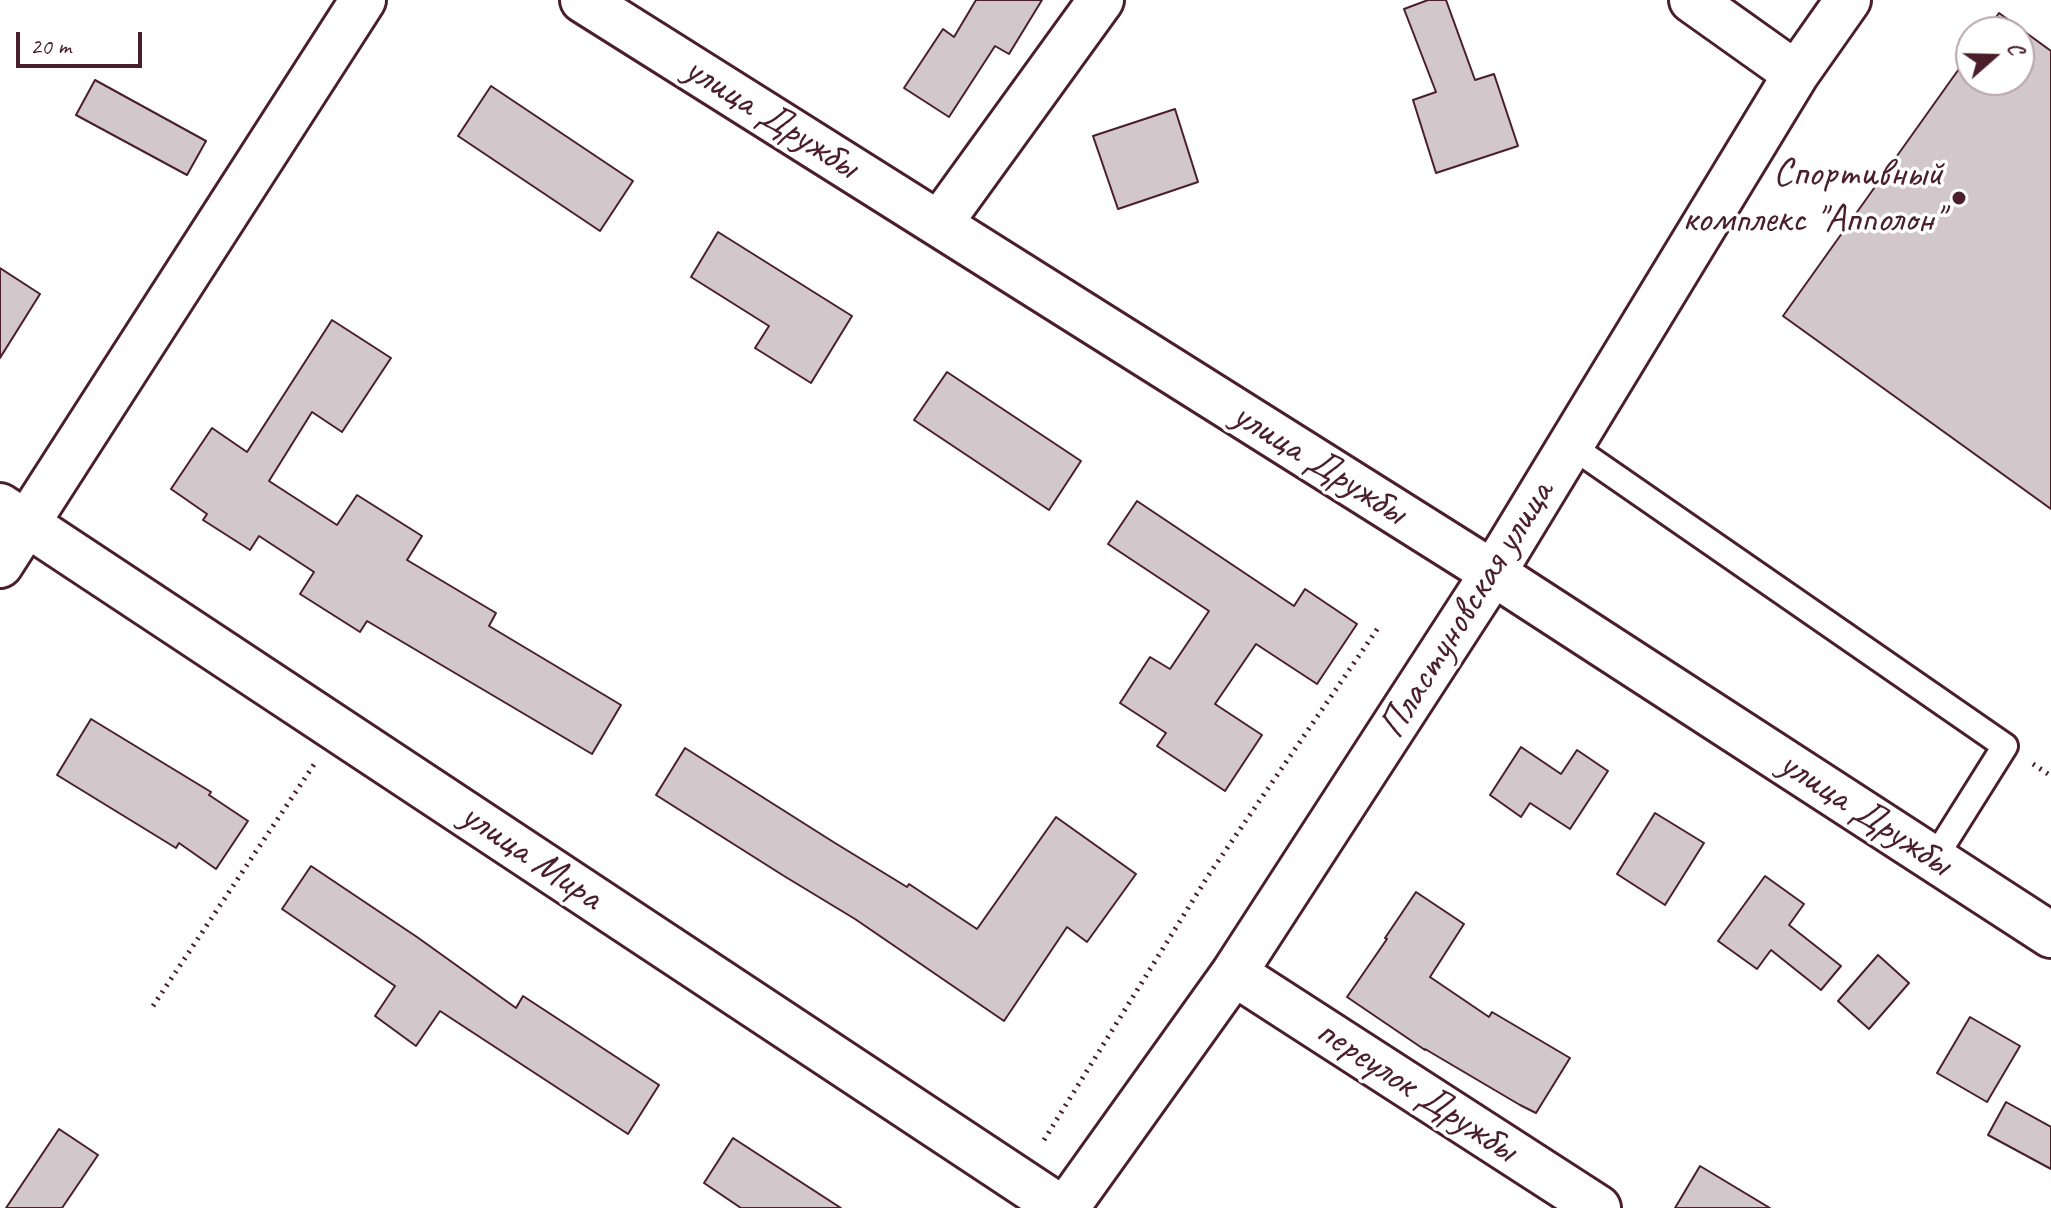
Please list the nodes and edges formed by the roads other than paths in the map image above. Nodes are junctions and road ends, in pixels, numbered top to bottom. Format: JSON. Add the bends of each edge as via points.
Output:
{"nodes":[{"id":1,"x":363,"y":0,"type":"edge"},
{"id":2,"x":583,"y":0,"type":"edge"},
{"id":3,"x":1101,"y":0,"type":"edge"},
{"id":4,"x":1692,"y":0,"type":"edge"},
{"id":5,"x":1848,"y":0,"type":"edge"},
{"id":6,"x":1796,"y":74,"type":"junction"},
{"id":7,"x":939,"y":224,"type":"junction"},
{"id":8,"x":1570,"y":445,"type":"junction"},
{"id":9,"x":14,"y":514,"type":"edge"},
{"id":10,"x":0,"y":565,"type":"edge"},
{"id":11,"x":1493,"y":573,"type":"junction"},
{"id":12,"x":1934,"y":859,"type":"junction"},
{"id":13,"x":2051,"y":935,"type":"edge"},
{"id":14,"x":1234,"y":973,"type":"junction"},
{"id":15,"x":1064,"y":1208,"type":"edge"},
{"id":16,"x":1598,"y":1208,"type":"edge"}],
"edges":[{"from":1,"to":9,"type":"street"},
{"from":2,"to":7,"type":"street","name":"улица Дружбы"},
{"from":3,"to":7,"type":"street"},
{"from":4,"to":6,"type":"street"},
{"from":5,"to":6,"type":"street","name":"Пластуновская улица"},
{"from":6,"to":8,"type":"street","name":"Пластуновская улица"},
{"from":7,"to":11,"type":"street","name":"улица Дружбы"},
{"from":8,"to":11,"type":"street","name":"Пластуновская улица"},
{"from":8,"to":12,"type":"lane","via":[[2005,746]]},
{"from":9,"to":10,"type":"street"},
{"from":9,"to":15,"type":"street","name":"улица Мира"},
{"from":11,"to":12,"type":"street","name":"улица Дружбы"},
{"from":11,"to":14,"type":"street","name":"Пластуновская улица"},
{"from":12,"to":13,"type":"street","name":"улица Дружбы"},
{"from":14,"to":15,"type":"street","name":"Пластуновская улица"},
{"from":14,"to":16,"type":"street","name":"переулок Дружбы"}]}
